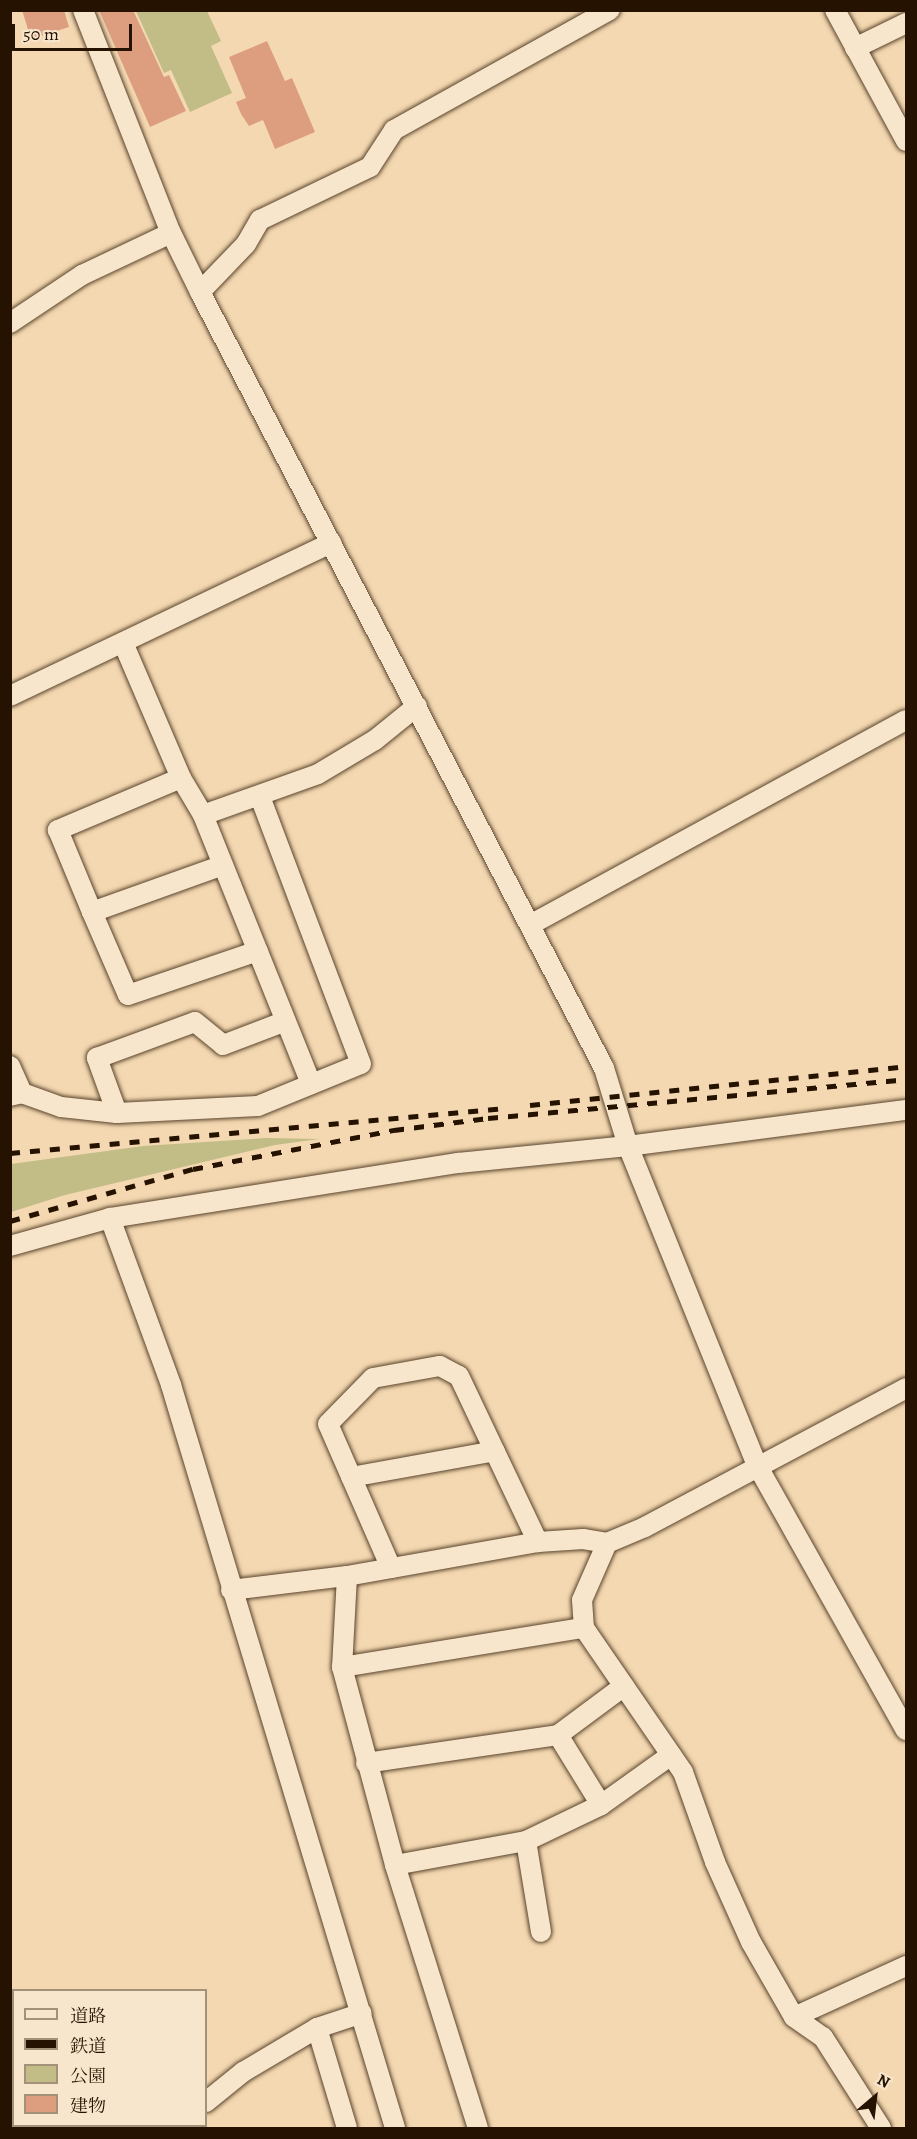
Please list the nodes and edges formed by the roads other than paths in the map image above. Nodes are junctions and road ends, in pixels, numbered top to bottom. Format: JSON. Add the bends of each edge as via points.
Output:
{"nodes":[{"id":1,"x":82,"y":10,"type":"edge"},
{"id":2,"x":610,"y":10,"type":"edge"},
{"id":3,"x":835,"y":10,"type":"edge"},
{"id":4,"x":906,"y":23,"type":"edge"},
{"id":5,"x":855,"y":48,"type":"junction"},
{"id":6,"x":906,"y":141,"type":"edge"},
{"id":7,"x":171,"y":233,"type":"junction"},
{"id":8,"x":200,"y":292,"type":"junction"},
{"id":9,"x":10,"y":324,"type":"edge"},
{"id":10,"x":331,"y":543,"type":"junction"},
{"id":11,"x":124,"y":645,"type":"junction"},
{"id":12,"x":10,"y":696,"type":"edge"},
{"id":13,"x":417,"y":706,"type":"junction"},
{"id":14,"x":906,"y":720,"type":"edge"},
{"id":15,"x":182,"y":778,"type":"junction"},
{"id":16,"x":260,"y":797,"type":"junction"},
{"id":17,"x":203,"y":815,"type":"junction"},
{"id":18,"x":223,"y":865,"type":"junction"},
{"id":19,"x":92,"y":912,"type":"junction"},
{"id":20,"x":530,"y":925,"type":"junction"},
{"id":21,"x":258,"y":951,"type":"junction"},
{"id":22,"x":286,"y":1022,"type":"junction"},
{"id":23,"x":10,"y":1066,"type":"edge"},
{"id":24,"x":311,"y":1084,"type":"junction"},
{"id":25,"x":16,"y":1095,"type":"edge"},
{"id":26,"x":906,"y":1110,"type":"edge"},
{"id":27,"x":117,"y":1113,"type":"junction"},
{"id":28,"x":628,"y":1146,"type":"junction"},
{"id":29,"x":110,"y":1218,"type":"junction"},
{"id":30,"x":10,"y":1246,"type":"edge"},
{"id":31,"x":906,"y":1388,"type":"edge"},
{"id":32,"x":495,"y":1452,"type":"junction"},
{"id":33,"x":757,"y":1465,"type":"junction"},
{"id":34,"x":351,"y":1477,"type":"junction"},
{"id":35,"x":538,"y":1542,"type":"junction"},
{"id":36,"x":607,"y":1543,"type":"junction"},
{"id":37,"x":391,"y":1568,"type":"junction"},
{"id":38,"x":347,"y":1576,"type":"junction"},
{"id":39,"x":231,"y":1590,"type":"junction"},
{"id":40,"x":584,"y":1628,"type":"junction"},
{"id":41,"x":342,"y":1667,"type":"junction"},
{"id":42,"x":624,"y":1686,"type":"junction"},
{"id":43,"x":906,"y":1730,"type":"edge"},
{"id":44,"x":558,"y":1735,"type":"junction"},
{"id":45,"x":671,"y":1755,"type":"junction"},
{"id":46,"x":366,"y":1764,"type":"junction"},
{"id":47,"x":601,"y":1805,"type":"junction"},
{"id":48,"x":526,"y":1841,"type":"junction"},
{"id":49,"x":395,"y":1865,"type":"junction"},
{"id":50,"x":541,"y":1932,"type":"dead end"},
{"id":51,"x":906,"y":1966,"type":"edge"},
{"id":52,"x":362,"y":2013,"type":"junction"},
{"id":53,"x":794,"y":2017,"type":"junction"},
{"id":54,"x":317,"y":2028,"type":"junction"},
{"id":55,"x":207,"y":2101,"type":"edge"},
{"id":56,"x":347,"y":2128,"type":"edge"},
{"id":57,"x":395,"y":2128,"type":"edge"},
{"id":58,"x":478,"y":2128,"type":"edge"},
{"id":59,"x":881,"y":2128,"type":"edge"}],
"edges":[{"from":1,"to":7,"type":"street"},
{"from":2,"to":8,"type":"street","via":[[394,130],[369,167],[260,220],[246,244]]},
{"from":3,"to":5,"type":"street"},
{"from":4,"to":5,"type":"street"},
{"from":5,"to":6,"type":"street"},
{"from":7,"to":8,"type":"street"},
{"from":7,"to":9,"type":"street","via":[[82,274]]},
{"from":8,"to":10,"type":"street"},
{"from":10,"to":11,"type":"street"},
{"from":10,"to":13,"type":"street"},
{"from":11,"to":12,"type":"street"},
{"from":11,"to":15,"type":"street"},
{"from":13,"to":16,"type":"street","via":[[375,740],[318,774]]},
{"from":13,"to":20,"type":"street"},
{"from":14,"to":20,"type":"street"},
{"from":15,"to":17,"type":"street"},
{"from":15,"to":19,"type":"street","via":[[58,830]]},
{"from":16,"to":17,"type":"street"},
{"from":16,"to":24,"type":"street","via":[[361,1064]]},
{"from":17,"to":18,"type":"street"},
{"from":18,"to":19,"type":"street"},
{"from":18,"to":21,"type":"street"},
{"from":19,"to":21,"type":"street","via":[[128,995]]},
{"from":20,"to":28,"type":"street","via":[[604,1068]]},
{"from":21,"to":22,"type":"street"},
{"from":22,"to":24,"type":"street"},
{"from":22,"to":27,"type":"street","via":[[223,1045],[195,1023],[97,1058]]},
{"from":23,"to":25,"type":"street"},
{"from":24,"to":27,"type":"street","via":[[258,1106]]},
{"from":25,"to":27,"type":"street","via":[[61,1107]]},
{"from":26,"to":28,"type":"street"},
{"from":28,"to":29,"type":"street","via":[[458,1163]]},
{"from":28,"to":33,"type":"street"},
{"from":29,"to":30,"type":"street"},
{"from":29,"to":39,"type":"street","via":[[171,1385]]},
{"from":31,"to":33,"type":"street"},
{"from":32,"to":34,"type":"street"},
{"from":32,"to":34,"type":"street","via":[[459,1376],[440,1366],[373,1378],[328,1424]]},
{"from":32,"to":35,"type":"street"},
{"from":33,"to":36,"type":"street","via":[[645,1527]]},
{"from":33,"to":43,"type":"street"},
{"from":34,"to":37,"type":"street"},
{"from":35,"to":36,"type":"street","via":[[583,1539]]},
{"from":35,"to":37,"type":"street"},
{"from":36,"to":40,"type":"street","via":[[582,1600]]},
{"from":37,"to":38,"type":"street"},
{"from":38,"to":39,"type":"street"},
{"from":38,"to":41,"type":"street"},
{"from":39,"to":52,"type":"street","via":[[335,1936]]},
{"from":40,"to":41,"type":"street"},
{"from":40,"to":42,"type":"street"},
{"from":41,"to":46,"type":"street"},
{"from":42,"to":44,"type":"street"},
{"from":42,"to":45,"type":"street"},
{"from":44,"to":46,"type":"street"},
{"from":44,"to":47,"type":"street"},
{"from":45,"to":47,"type":"street"},
{"from":45,"to":53,"type":"street","via":[[683,1772],[715,1862],[751,1942]]},
{"from":46,"to":49,"type":"street"},
{"from":47,"to":48,"type":"street"},
{"from":48,"to":49,"type":"street"},
{"from":48,"to":50,"type":"street"},
{"from":49,"to":58,"type":"street"},
{"from":51,"to":53,"type":"street"},
{"from":52,"to":54,"type":"street"},
{"from":52,"to":57,"type":"street"},
{"from":53,"to":59,"type":"street","via":[[823,2037]]},
{"from":54,"to":55,"type":"street","via":[[243,2072]]},
{"from":54,"to":56,"type":"street"}]}
